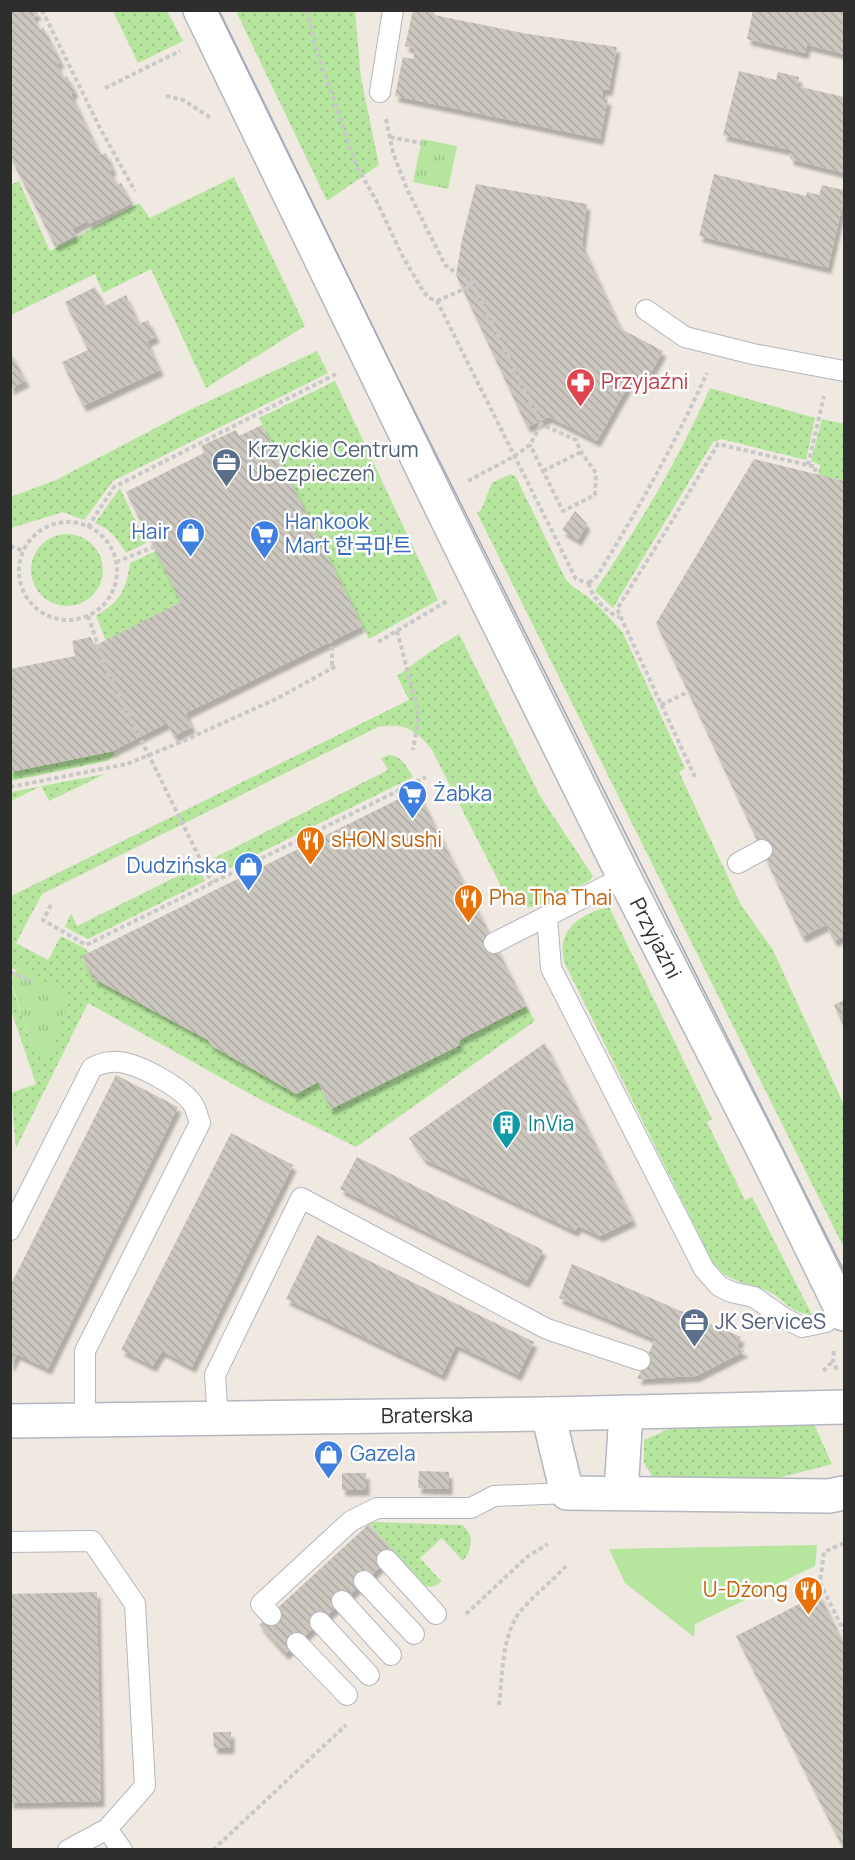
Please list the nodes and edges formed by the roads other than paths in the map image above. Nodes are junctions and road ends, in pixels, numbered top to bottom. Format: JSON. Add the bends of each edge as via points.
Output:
{"nodes":[{"id":1,"x":200,"y":10,"type":"edge"},
{"id":2,"x":393,"y":10,"type":"edge"},
{"id":3,"x":380,"y":92,"type":"road end"},
{"id":4,"x":646,"y":310,"type":"dead end"},
{"id":5,"x":844,"y":371,"type":"edge"},
{"id":6,"x":762,"y":850,"type":"dead end"},
{"id":7,"x":738,"y":863,"type":"dead end"},
{"id":8,"x":624,"y":877,"type":"junction"},
{"id":9,"x":547,"y":917,"type":"junction"},
{"id":10,"x":494,"y":943,"type":"dead end"},
{"id":11,"x":10,"y":1230,"type":"edge"},
{"id":12,"x":835,"y":1318,"type":"edge"},
{"id":13,"x":640,"y":1360,"type":"dead end"},
{"id":14,"x":844,"y":1407,"type":"edge"},
{"id":15,"x":626,"y":1412,"type":"junction"},
{"id":16,"x":548,"y":1414,"type":"junction"},
{"id":17,"x":218,"y":1419,"type":"junction"},
{"id":18,"x":85,"y":1420,"type":"junction"},
{"id":19,"x":10,"y":1421,"type":"edge"},
{"id":20,"x":567,"y":1493,"type":"junction"},
{"id":21,"x":621,"y":1493,"type":"junction"},
{"id":22,"x":844,"y":1493,"type":"edge"},
{"id":23,"x":10,"y":1542,"type":"edge"},
{"id":24,"x":387,"y":1560,"type":"dead end"},
{"id":25,"x":364,"y":1581,"type":"dead end"},
{"id":26,"x":342,"y":1601,"type":"dead end"},
{"id":27,"x":436,"y":1614,"type":"dead end"},
{"id":28,"x":271,"y":1615,"type":"dead end"},
{"id":29,"x":320,"y":1622,"type":"dead end"},
{"id":30,"x":414,"y":1634,"type":"dead end"},
{"id":31,"x":297,"y":1643,"type":"dead end"},
{"id":32,"x":391,"y":1655,"type":"dead end"},
{"id":33,"x":369,"y":1675,"type":"dead end"},
{"id":34,"x":347,"y":1695,"type":"dead end"},
{"id":35,"x":107,"y":1829,"type":"junction"},
{"id":36,"x":68,"y":1850,"type":"edge"},
{"id":37,"x":122,"y":1850,"type":"edge"}],
"edges":[{"from":1,"to":8,"type":"street","name":"Przyjaźni"},
{"from":2,"to":3,"type":"lane"},
{"from":4,"to":5,"type":"lane","via":[[685,337]]},
{"from":6,"to":7,"type":"lane"},
{"from":8,"to":9,"type":"lane"},
{"from":8,"to":12,"type":"street","name":"Przyjaźni"},
{"from":9,"to":10,"type":"lane"},
{"from":9,"to":12,"type":"lane","via":[[551,968],[704,1269],[718,1286],[754,1297],[802,1328]]},
{"from":11,"to":18,"type":"lane","via":[[92,1068],[101,1063],[130,1064],[174,1085],[193,1104],[200,1123],[85,1351]]},
{"from":13,"to":17,"type":"lane","via":[[548,1329],[301,1198],[215,1376]]},
{"from":14,"to":15,"type":"street","name":"Braterska"},
{"from":15,"to":16,"type":"street","name":"Braterska"},
{"from":15,"to":21,"type":"street"},
{"from":16,"to":17,"type":"street","name":"Braterska"},
{"from":16,"to":20,"type":"street"},
{"from":17,"to":18,"type":"street","name":"Braterska"},
{"from":18,"to":19,"type":"street","name":"Braterska"},
{"from":20,"to":21,"type":"street"},
{"from":20,"to":28,"type":"lane","via":[[494,1496],[471,1508],[377,1508],[288,1588],[261,1604]]},
{"from":21,"to":22,"type":"street"},
{"from":23,"to":35,"type":"lane","via":[[92,1541],[135,1604],[145,1786]]},
{"from":24,"to":27,"type":"lane"},
{"from":25,"to":30,"type":"lane"},
{"from":26,"to":32,"type":"lane"},
{"from":29,"to":33,"type":"lane"},
{"from":31,"to":34,"type":"lane"},
{"from":35,"to":36,"type":"lane"},
{"from":35,"to":37,"type":"lane"}]}
